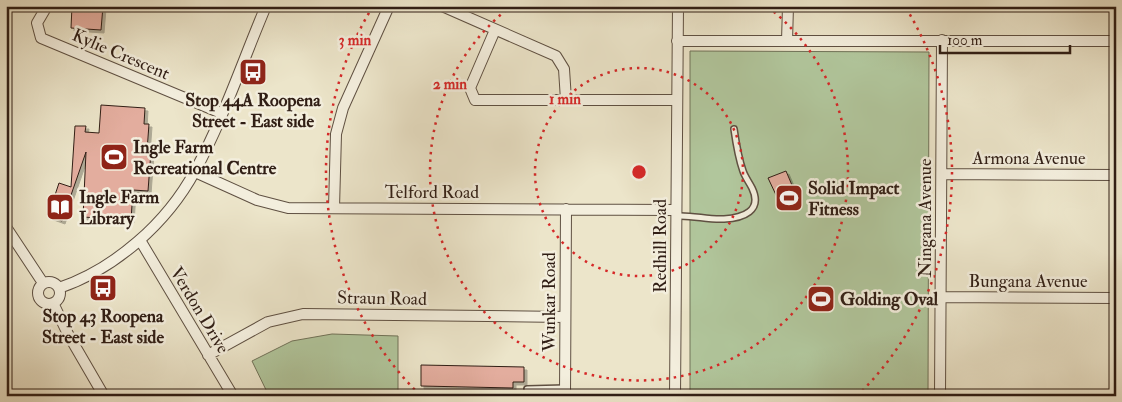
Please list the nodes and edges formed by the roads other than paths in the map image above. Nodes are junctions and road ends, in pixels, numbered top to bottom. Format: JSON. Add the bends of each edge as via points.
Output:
{"nodes":[{"id":1,"x":47,"y":6,"type":"edge"},
{"id":2,"x":266,"y":6,"type":"edge"},
{"id":3,"x":389,"y":6,"type":"edge"},
{"id":4,"x":442,"y":6,"type":"edge"},
{"id":5,"x":678,"y":6,"type":"edge"},
{"id":6,"x":788,"y":6,"type":"edge"},
{"id":7,"x":495,"y":30,"type":"junction"},
{"id":8,"x":942,"y":40,"type":"junction"},
{"id":9,"x":677,"y":41,"type":"junction"},
{"id":10,"x":787,"y":41,"type":"junction"},
{"id":11,"x":1116,"y":41,"type":"edge"},
{"id":12,"x":566,"y":100,"type":"junction"},
{"id":13,"x":676,"y":100,"type":"junction"},
{"id":14,"x":221,"y":113,"type":"junction"},
{"id":15,"x":734,"y":129,"type":"dead end"},
{"id":16,"x":195,"y":172,"type":"junction"},
{"id":17,"x":942,"y":174,"type":"junction"},
{"id":18,"x":1116,"y":174,"type":"edge"},
{"id":19,"x":334,"y":208,"type":"junction"},
{"id":20,"x":566,"y":209,"type":"junction"},
{"id":21,"x":676,"y":213,"type":"junction"},
{"id":22,"x":6,"y":227,"type":"edge"},
{"id":23,"x":140,"y":240,"type":"junction"},
{"id":24,"x":44,"y":283,"type":"junction"},
{"id":25,"x":59,"y":288,"type":"junction"},
{"id":26,"x":941,"y":297,"type":"junction"},
{"id":27,"x":1116,"y":298,"type":"edge"},
{"id":28,"x":53,"y":303,"type":"junction"},
{"id":29,"x":565,"y":317,"type":"junction"},
{"id":30,"x":208,"y":356,"type":"junction"},
{"id":31,"x":527,"y":389,"type":"dead end"},
{"id":32,"x":565,"y":392,"type":"edge"},
{"id":33,"x":104,"y":396,"type":"edge"},
{"id":34,"x":233,"y":396,"type":"edge"},
{"id":35,"x":675,"y":396,"type":"edge"},
{"id":36,"x":940,"y":396,"type":"edge"}],
"edges":[{"from":1,"to":14,"type":"street","name":"Kylie Crescent","via":[[37,23],[41,38]]},
{"from":2,"to":14,"type":"street"},
{"from":3,"to":19,"type":"street","via":[[343,108],[336,134]]},
{"from":4,"to":7,"type":"street"},
{"from":5,"to":9,"type":"street","name":"Redhill Road"},
{"from":6,"to":10,"type":"street"},
{"from":7,"to":12,"type":"street","via":[[556,56],[564,69]]},
{"from":7,"to":12,"type":"street","via":[[470,88],[475,100]]},
{"from":8,"to":10,"type":"street"},
{"from":8,"to":11,"type":"street"},
{"from":8,"to":17,"type":"street","name":"Ningana Avenue"},
{"from":9,"to":10,"type":"street"},
{"from":9,"to":13,"type":"street","name":"Redhill Road"},
{"from":12,"to":13,"type":"street"},
{"from":13,"to":21,"type":"street","name":"Redhill Road"},
{"from":14,"to":16,"type":"street"},
{"from":15,"to":21,"type":"lane","via":[[741,166],[755,197],[751,213],[739,218],[721,219]]},
{"from":16,"to":19,"type":"street","name":"Telford Road","via":[[258,200],[288,208]]},
{"from":16,"to":23,"type":"street","via":[[162,217]]},
{"from":17,"to":18,"type":"street","name":"Armona Avenue"},
{"from":17,"to":26,"type":"street","name":"Ningana Avenue"},
{"from":19,"to":20,"type":"street","name":"Telford Road"},
{"from":20,"to":21,"type":"street","name":"Telford Road"},
{"from":20,"to":29,"type":"street","name":"Wunkar Road"},
{"from":21,"to":35,"type":"street","name":"Redhill Road"},
{"from":22,"to":24,"type":"street"},
{"from":23,"to":25,"type":"street","via":[[88,275]]},
{"from":23,"to":30,"type":"street","name":"Verdon Drive"},
{"from":24,"to":25,"type":"street","via":[[53,282]]},
{"from":24,"to":28,"type":"street","via":[[38,288],[38,296],[43,303]]},
{"from":25,"to":28,"type":"street","via":[[59,297]]},
{"from":26,"to":27,"type":"street","name":"Bungana Avenue"},
{"from":26,"to":36,"type":"street","name":"Ningana Avenue"},
{"from":28,"to":33,"type":"street"},
{"from":29,"to":30,"type":"street","name":"Straun Road","via":[[303,314],[268,322]]},
{"from":29,"to":32,"type":"street","name":"Wunkar Road"},
{"from":30,"to":34,"type":"street","name":"Verdon Drive"},
{"from":31,"to":32,"type":"lane"}]}
